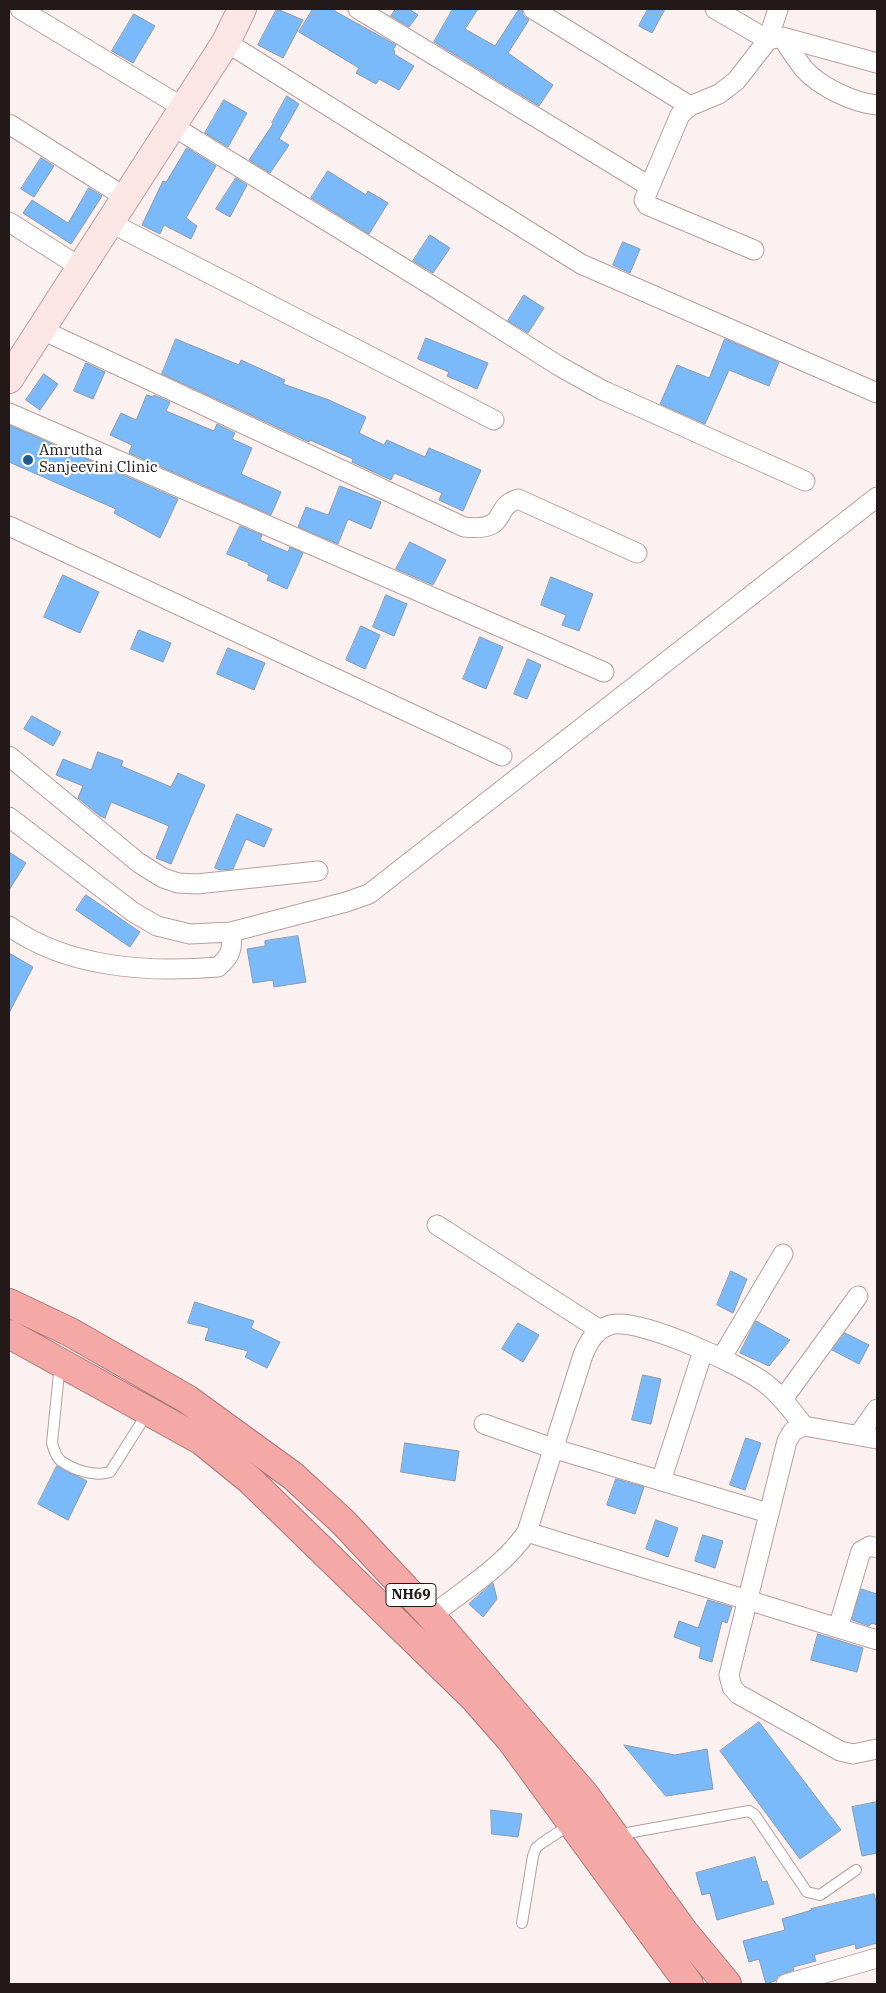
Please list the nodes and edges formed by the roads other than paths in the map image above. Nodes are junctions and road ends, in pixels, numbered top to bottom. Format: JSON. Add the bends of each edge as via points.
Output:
{"nodes":[{"id":1,"x":20,"y":9,"type":"edge"},
{"id":2,"x":242,"y":9,"type":"edge"},
{"id":3,"x":358,"y":9,"type":"edge"},
{"id":4,"x":533,"y":9,"type":"edge"},
{"id":5,"x":715,"y":9,"type":"edge"},
{"id":6,"x":778,"y":9,"type":"edge"},
{"id":7,"x":775,"y":38,"type":"junction"},
{"id":8,"x":226,"y":42,"type":"junction"},
{"id":9,"x":877,"y":63,"type":"edge"},
{"id":10,"x":877,"y":105,"type":"edge"},
{"id":11,"x":690,"y":106,"type":"junction"},
{"id":12,"x":176,"y":116,"type":"junction"},
{"id":13,"x":9,"y":124,"type":"edge"},
{"id":14,"x":649,"y":186,"type":"junction"},
{"id":15,"x":124,"y":197,"type":"junction"},
{"id":16,"x":9,"y":222,"type":"edge"},
{"id":17,"x":109,"y":222,"type":"junction"},
{"id":18,"x":754,"y":250,"type":"dead end"},
{"id":19,"x":80,"y":267,"type":"junction"},
{"id":20,"x":40,"y":329,"type":"junction"},
{"id":21,"x":9,"y":379,"type":"edge"},
{"id":22,"x":877,"y":393,"type":"edge"},
{"id":23,"x":9,"y":413,"type":"edge"},
{"id":24,"x":494,"y":420,"type":"dead end"},
{"id":25,"x":805,"y":481,"type":"dead end"},
{"id":26,"x":877,"y":497,"type":"edge"},
{"id":27,"x":9,"y":526,"type":"edge"},
{"id":28,"x":637,"y":553,"type":"dead end"},
{"id":29,"x":604,"y":672,"type":"dead end"},
{"id":30,"x":9,"y":756,"type":"edge"},
{"id":31,"x":502,"y":756,"type":"dead end"},
{"id":32,"x":9,"y":816,"type":"edge"},
{"id":33,"x":318,"y":871,"type":"dead end"},
{"id":34,"x":9,"y":926,"type":"edge"},
{"id":35,"x":231,"y":932,"type":"junction"},
{"id":36,"x":437,"y":1225,"type":"dead end"},
{"id":37,"x":782,"y":1254,"type":"dead end"},
{"id":38,"x":858,"y":1296,"type":"dead end"},
{"id":39,"x":9,"y":1303,"type":"edge"},
{"id":40,"x":600,"y":1330,"type":"junction"},
{"id":41,"x":9,"y":1334,"type":"edge"},
{"id":42,"x":703,"y":1351,"type":"junction"},
{"id":43,"x":722,"y":1358,"type":"junction"},
{"id":44,"x":60,"y":1362,"type":"junction"},
{"id":45,"x":783,"y":1400,"type":"junction"},
{"id":46,"x":877,"y":1409,"type":"edge"},
{"id":47,"x":149,"y":1412,"type":"junction"},
{"id":48,"x":484,"y":1424,"type":"dead end"},
{"id":49,"x":804,"y":1426,"type":"junction"},
{"id":50,"x":209,"y":1431,"type":"junction"},
{"id":51,"x":859,"y":1435,"type":"junction"},
{"id":52,"x":877,"y":1439,"type":"edge"},
{"id":53,"x":552,"y":1448,"type":"junction"},
{"id":54,"x":661,"y":1481,"type":"junction"},
{"id":55,"x":768,"y":1513,"type":"junction"},
{"id":56,"x":527,"y":1532,"type":"junction"},
{"id":57,"x":877,"y":1548,"type":"edge"},
{"id":58,"x":747,"y":1601,"type":"junction"},
{"id":59,"x":431,"y":1616,"type":"junction"},
{"id":60,"x":838,"y":1628,"type":"junction"},
{"id":61,"x":877,"y":1640,"type":"edge"},
{"id":62,"x":877,"y":1750,"type":"edge"},
{"id":63,"x":571,"y":1824,"type":"junction"},
{"id":64,"x":616,"y":1835,"type":"junction"},
{"id":65,"x":856,"y":1870,"type":"dead end"},
{"id":66,"x":522,"y":1923,"type":"dead end"},
{"id":67,"x":877,"y":1958,"type":"edge"},
{"id":68,"x":689,"y":1984,"type":"edge"},
{"id":69,"x":727,"y":1984,"type":"edge"},
{"id":70,"x":786,"y":1984,"type":"edge"}],
"edges":[{"from":1,"to":12,"type":"street"},
{"from":2,"to":8,"type":"main road"},
{"from":3,"to":14,"type":"street"},
{"from":4,"to":11,"type":"street"},
{"from":5,"to":7,"type":"street"},
{"from":6,"to":7,"type":"street"},
{"from":7,"to":9,"type":"street"},
{"from":7,"to":10,"type":"street","via":[[806,71],[837,93]]},
{"from":7,"to":11,"type":"street","via":[[736,82],[719,94]]},
{"from":8,"to":12,"type":"main road"},
{"from":8,"to":22,"type":"street","via":[[581,264]]},
{"from":11,"to":14,"type":"street","via":[[680,115]]},
{"from":12,"to":15,"type":"main road"},
{"from":12,"to":25,"type":"street","via":[[558,366],[602,390]]},
{"from":13,"to":15,"type":"street"},
{"from":14,"to":18,"type":"street","via":[[644,200],[652,208]]},
{"from":15,"to":17,"type":"main road"},
{"from":16,"to":19,"type":"street"},
{"from":17,"to":19,"type":"main road"},
{"from":17,"to":24,"type":"street"},
{"from":19,"to":20,"type":"main road"},
{"from":20,"to":21,"type":"main road"},
{"from":20,"to":28,"type":"street","via":[[464,527],[483,529],[493,525],[510,501],[518,499]]},
{"from":23,"to":29,"type":"street"},
{"from":26,"to":35,"type":"street","via":[[369,894]]},
{"from":27,"to":31,"type":"street"},
{"from":30,"to":33,"type":"street","via":[[139,863],[163,878],[197,884]]},
{"from":32,"to":35,"type":"street","via":[[133,912],[157,926],[190,934]]},
{"from":34,"to":35,"type":"street","via":[[62,954],[126,968],[180,970],[218,967],[231,952]]},
{"from":36,"to":40,"type":"street"},
{"from":37,"to":43,"type":"street"},
{"from":38,"to":45,"type":"street"},
{"from":39,"to":50,"type":"highway","number":"NH69","via":[[70,1332],[187,1399]]},
{"from":40,"to":42,"type":"street","via":[[612,1324],[632,1324]]},
{"from":40,"to":53,"type":"street","via":[[590,1339],[583,1355]]},
{"from":41,"to":44,"type":"highway","number":"NH69"},
{"from":42,"to":43,"type":"street"},
{"from":42,"to":54,"type":"street"},
{"from":43,"to":45,"type":"street","via":[[764,1382]]},
{"from":44,"to":47,"type":"highway","number":"NH69"},
{"from":44,"to":47,"type":"lane","via":[[52,1443],[61,1460],[91,1474],[110,1472]]},
{"from":45,"to":49,"type":"street"},
{"from":46,"to":51,"type":"street"},
{"from":47,"to":50,"type":"highway","number":"NH69"},
{"from":48,"to":53,"type":"street"},
{"from":49,"to":51,"type":"street"},
{"from":49,"to":55,"type":"street","via":[[793,1431],[787,1441]]},
{"from":50,"to":59,"type":"highway","number":"NH69","via":[[293,1476],[343,1522]]},
{"from":50,"to":63,"type":"highway","number":"NH69","via":[[250,1480],[474,1698],[510,1739]]},
{"from":51,"to":52,"type":"street"},
{"from":53,"to":54,"type":"street"},
{"from":53,"to":56,"type":"street"},
{"from":54,"to":55,"type":"street"},
{"from":55,"to":58,"type":"street"},
{"from":56,"to":58,"type":"street"},
{"from":56,"to":59,"type":"street","via":[[502,1561]]},
{"from":57,"to":60,"type":"street","via":[[870,1546],[861,1551]]},
{"from":58,"to":60,"type":"street"},
{"from":58,"to":62,"type":"street","via":[[729,1675],[738,1694],[840,1751],[853,1754]]},
{"from":59,"to":64,"type":"highway","number":"NH69","via":[[543,1744]]},
{"from":60,"to":61,"type":"street"},
{"from":63,"to":66,"type":"lane","via":[[536,1848]]},
{"from":63,"to":68,"type":"highway","number":"NH69"},
{"from":64,"to":65,"type":"lane","via":[[749,1811],[755,1815],[806,1892],[820,1895]]},
{"from":64,"to":69,"type":"highway","number":"NH69","via":[[684,1932]]},
{"from":67,"to":70,"type":"street"}]}
